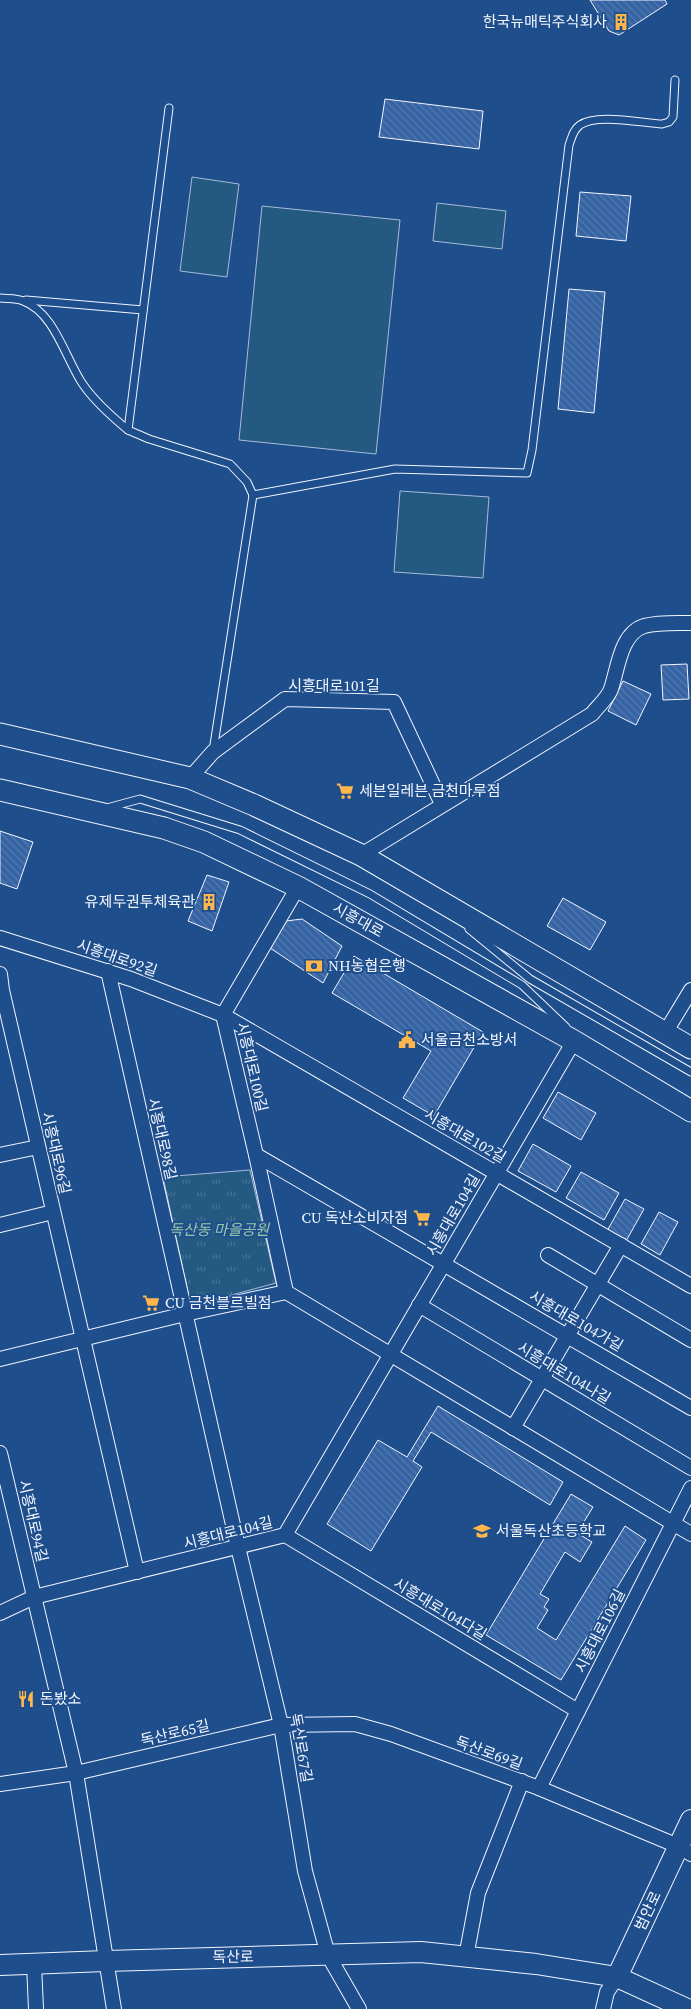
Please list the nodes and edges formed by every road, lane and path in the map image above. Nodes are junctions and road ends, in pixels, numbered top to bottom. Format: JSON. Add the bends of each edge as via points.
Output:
{"nodes":[{"id":1,"x":675,"y":80,"type":"dead end"},
{"id":2,"x":169,"y":108,"type":"dead end"},
{"id":3,"x":0,"y":298,"type":"edge"},
{"id":4,"x":21,"y":300,"type":"junction"},
{"id":5,"x":143,"y":310,"type":"junction"},
{"id":6,"x":128,"y":430,"type":"junction"},
{"id":7,"x":253,"y":495,"type":"junction"},
{"id":8,"x":691,"y":622,"type":"edge"},
{"id":9,"x":0,"y":734,"type":"edge"},
{"id":10,"x":213,"y":752,"type":"junction"},
{"id":11,"x":190,"y":778,"type":"junction"},
{"id":12,"x":0,"y":790,"type":"edge"},
{"id":13,"x":442,"y":804,"type":"junction"},
{"id":14,"x":92,"y":812,"type":"junction"},
{"id":15,"x":361,"y":855,"type":"junction"},
{"id":16,"x":298,"y":887,"type":"junction"},
{"id":17,"x":439,"y":900,"type":"junction"},
{"id":18,"x":1,"y":941,"type":"edge"},
{"id":19,"x":108,"y":971,"type":"junction"},
{"id":20,"x":0,"y":974,"type":"edge"},
{"id":21,"x":691,"y":990,"type":"edge"},
{"id":22,"x":223,"y":1015,"type":"junction"},
{"id":23,"x":5,"y":1028,"type":"edge"},
{"id":24,"x":665,"y":1033,"type":"junction"},
{"id":25,"x":583,"y":1046,"type":"junction"},
{"id":26,"x":691,"y":1048,"type":"edge"},
{"id":27,"x":691,"y":1072,"type":"edge"},
{"id":28,"x":691,"y":1110,"type":"edge"},
{"id":29,"x":38,"y":1147,"type":"junction"},
{"id":30,"x":0,"y":1155,"type":"edge"},
{"id":31,"x":256,"y":1155,"type":"junction"},
{"id":32,"x":496,"y":1173,"type":"junction"},
{"id":33,"x":53,"y":1212,"type":"junction"},
{"id":34,"x":0,"y":1225,"type":"edge"},
{"id":35,"x":620,"y":1245,"type":"junction"},
{"id":36,"x":548,"y":1255,"type":"dead end"},
{"id":37,"x":444,"y":1263,"type":"junction"},
{"id":38,"x":597,"y":1285,"type":"junction"},
{"id":39,"x":691,"y":1286,"type":"edge"},
{"id":40,"x":286,"y":1292,"type":"junction"},
{"id":41,"x":419,"y":1305,"type":"junction"},
{"id":42,"x":185,"y":1314,"type":"junction"},
{"id":43,"x":567,"y":1335,"type":"junction"},
{"id":44,"x":82,"y":1339,"type":"junction"},
{"id":45,"x":691,"y":1340,"type":"edge"},
{"id":46,"x":390,"y":1354,"type":"junction"},
{"id":47,"x":0,"y":1359,"type":"edge"},
{"id":48,"x":542,"y":1379,"type":"junction"},
{"id":49,"x":691,"y":1408,"type":"edge"},
{"id":50,"x":513,"y":1428,"type":"junction"},
{"id":51,"x":0,"y":1453,"type":"edge"},
{"id":52,"x":691,"y":1468,"type":"edge"},
{"id":53,"x":691,"y":1488,"type":"edge"},
{"id":54,"x":673,"y":1523,"type":"junction"},
{"id":55,"x":691,"y":1534,"type":"edge"},
{"id":56,"x":285,"y":1535,"type":"junction"},
{"id":57,"x":238,"y":1547,"type":"junction"},
{"id":58,"x":137,"y":1572,"type":"junction"},
{"id":59,"x":34,"y":1597,"type":"junction"},
{"id":60,"x":0,"y":1613,"type":"edge"},
{"id":61,"x":578,"y":1711,"type":"junction"},
{"id":62,"x":281,"y":1725,"type":"junction"},
{"id":63,"x":76,"y":1773,"type":"junction"},
{"id":64,"x":522,"y":1781,"type":"junction"},
{"id":65,"x":0,"y":1784,"type":"edge"},
{"id":66,"x":539,"y":1788,"type":"junction"},
{"id":67,"x":691,"y":1820,"type":"edge"},
{"id":68,"x":685,"y":1850,"type":"edge"},
{"id":69,"x":328,"y":1955,"type":"junction"},
{"id":70,"x":466,"y":1956,"type":"junction"},
{"id":71,"x":106,"y":1960,"type":"junction"},
{"id":72,"x":34,"y":1964,"type":"junction"},
{"id":73,"x":0,"y":1965,"type":"edge"},
{"id":74,"x":617,"y":1977,"type":"junction"},
{"id":75,"x":36,"y":2009,"type":"edge"},
{"id":76,"x":114,"y":2009,"type":"edge"},
{"id":77,"x":359,"y":2009,"type":"edge"},
{"id":78,"x":603,"y":2009,"type":"edge"},
{"id":79,"x":688,"y":2009,"type":"edge"}],
"edges":[{"from":1,"to":7,"type":"lane","via":[[670,122],[594,119],[581,124],[573,132],[532,450],[526,473],[395,469]]},
{"from":2,"to":5,"type":"lane"},
{"from":3,"to":4,"type":"lane"},
{"from":4,"to":5,"type":"lane"},
{"from":4,"to":6,"type":"lane","via":[[41,311],[82,383],[96,402]]},
{"from":5,"to":6,"type":"lane"},
{"from":6,"to":7,"type":"lane","via":[[230,464],[247,482]]},
{"from":7,"to":10,"type":"lane"},
{"from":8,"to":13,"type":"street","via":[[642,627],[629,638],[610,691],[592,714]]},
{"from":9,"to":11,"type":"main road"},
{"from":10,"to":11,"type":"street","name":"시흥대로101길"},
{"from":10,"to":13,"type":"street","name":"시흥대로101길","via":[[285,699],[394,702]]},
{"from":11,"to":15,"type":"main road"},
{"from":12,"to":14,"type":"main road","name":"시흥대로"},
{"from":13,"to":15,"type":"street"},
{"from":14,"to":16,"type":"main road","name":"시흥대로","via":[[164,828],[204,842]]},
{"from":14,"to":25,"type":"lane","via":[[140,799],[249,834],[370,894],[522,985]]},
{"from":15,"to":17,"type":"main road"},
{"from":16,"to":22,"type":"street","name":"시흥대로100길"},
{"from":16,"to":25,"type":"main road","name":"시흥대로"},
{"from":17,"to":24,"type":"main road"},
{"from":17,"to":27,"type":"lane","via":[[530,979]]},
{"from":18,"to":19,"type":"street","name":"시흥대로92길"},
{"from":19,"to":22,"type":"street","name":"시흥대로92길"},
{"from":19,"to":42,"type":"street","name":"시흥대로98길"},
{"from":20,"to":23,"type":"street","name":"시흥대로96길"},
{"from":21,"to":24,"type":"street"},
{"from":22,"to":31,"type":"street","name":"시흥대로100길"},
{"from":22,"to":32,"type":"street","name":"시흥대로102길"},
{"from":23,"to":29,"type":"street","name":"시흥대로96길"},
{"from":24,"to":26,"type":"main road"},
{"from":25,"to":28,"type":"main road","name":"시흥대로"},
{"from":25,"to":32,"type":"street","name":"시흥대로104길"},
{"from":29,"to":30,"type":"street"},
{"from":29,"to":33,"type":"street","name":"시흥대로96길"},
{"from":31,"to":37,"type":"street"},
{"from":31,"to":40,"type":"street","name":"시흥대로100길"},
{"from":32,"to":35,"type":"street","name":"시흥대로102길"},
{"from":32,"to":37,"type":"street","name":"시흥대로104길"},
{"from":33,"to":34,"type":"street"},
{"from":33,"to":44,"type":"street","name":"시흥대로96길"},
{"from":35,"to":38,"type":"street"},
{"from":35,"to":39,"type":"street","name":"시흥대로102길"},
{"from":36,"to":38,"type":"street"},
{"from":37,"to":41,"type":"street","name":"시흥대로104길"},
{"from":37,"to":43,"type":"street","name":"시흥대로104가길"},
{"from":38,"to":43,"type":"street"},
{"from":38,"to":45,"type":"street"},
{"from":40,"to":42,"type":"street"},
{"from":40,"to":46,"type":"street"},
{"from":41,"to":46,"type":"street","name":"시흥대로104길"},
{"from":41,"to":48,"type":"street","name":"시흥대로104나길"},
{"from":42,"to":44,"type":"street"},
{"from":42,"to":57,"type":"street","name":"시흥대로98길"},
{"from":43,"to":48,"type":"street"},
{"from":43,"to":49,"type":"street","name":"시흥대로104가길"},
{"from":44,"to":47,"type":"street"},
{"from":44,"to":58,"type":"street","name":"시흥대로96길"},
{"from":46,"to":50,"type":"street"},
{"from":46,"to":56,"type":"street","name":"시흥대로104길"},
{"from":48,"to":50,"type":"street"},
{"from":48,"to":52,"type":"street","name":"시흥대로104나길"},
{"from":50,"to":54,"type":"street"},
{"from":51,"to":59,"type":"street","name":"시흥대로94길"},
{"from":53,"to":54,"type":"street","name":"시흥대로106길"},
{"from":54,"to":55,"type":"street"},
{"from":54,"to":61,"type":"street","name":"시흥대로106길"},
{"from":56,"to":57,"type":"street","name":"시흥대로104길"},
{"from":56,"to":61,"type":"street","name":"시흥대로104다길"},
{"from":57,"to":58,"type":"street","name":"시흥대로104길"},
{"from":57,"to":62,"type":"street","name":"독산로67길"},
{"from":58,"to":59,"type":"street","name":"시흥대로104길"},
{"from":59,"to":60,"type":"street","name":"시흥대로104길"},
{"from":59,"to":63,"type":"street"},
{"from":61,"to":66,"type":"street","name":"시흥대로106길"},
{"from":62,"to":63,"type":"street","name":"독산로65길"},
{"from":62,"to":64,"type":"street","name":"독산로69길","via":[[355,1724]]},
{"from":62,"to":69,"type":"street","name":"독산로67길","via":[[305,1871]]},
{"from":63,"to":65,"type":"street","name":"독산로65길"},
{"from":63,"to":71,"type":"street"},
{"from":64,"to":66,"type":"street","name":"독산로69길"},
{"from":64,"to":70,"type":"street","via":[[478,1893]]},
{"from":66,"to":68,"type":"street","name":"독산로69길"},
{"from":67,"to":68,"type":"main road","name":"범안로"},
{"from":68,"to":74,"type":"main road","name":"범안로"},
{"from":69,"to":70,"type":"main road","name":"독산로","via":[[421,1952]]},
{"from":69,"to":71,"type":"main road","name":"독산로"},
{"from":69,"to":77,"type":"street","name":"독산로67길"},
{"from":70,"to":74,"type":"main road","name":"독산로"},
{"from":71,"to":72,"type":"main road","name":"독산로"},
{"from":71,"to":76,"type":"street"},
{"from":72,"to":73,"type":"main road","name":"독산로"},
{"from":72,"to":75,"type":"street"},
{"from":74,"to":78,"type":"street","via":[[607,1992]]},
{"from":74,"to":79,"type":"main road","name":"독산로"}]}
